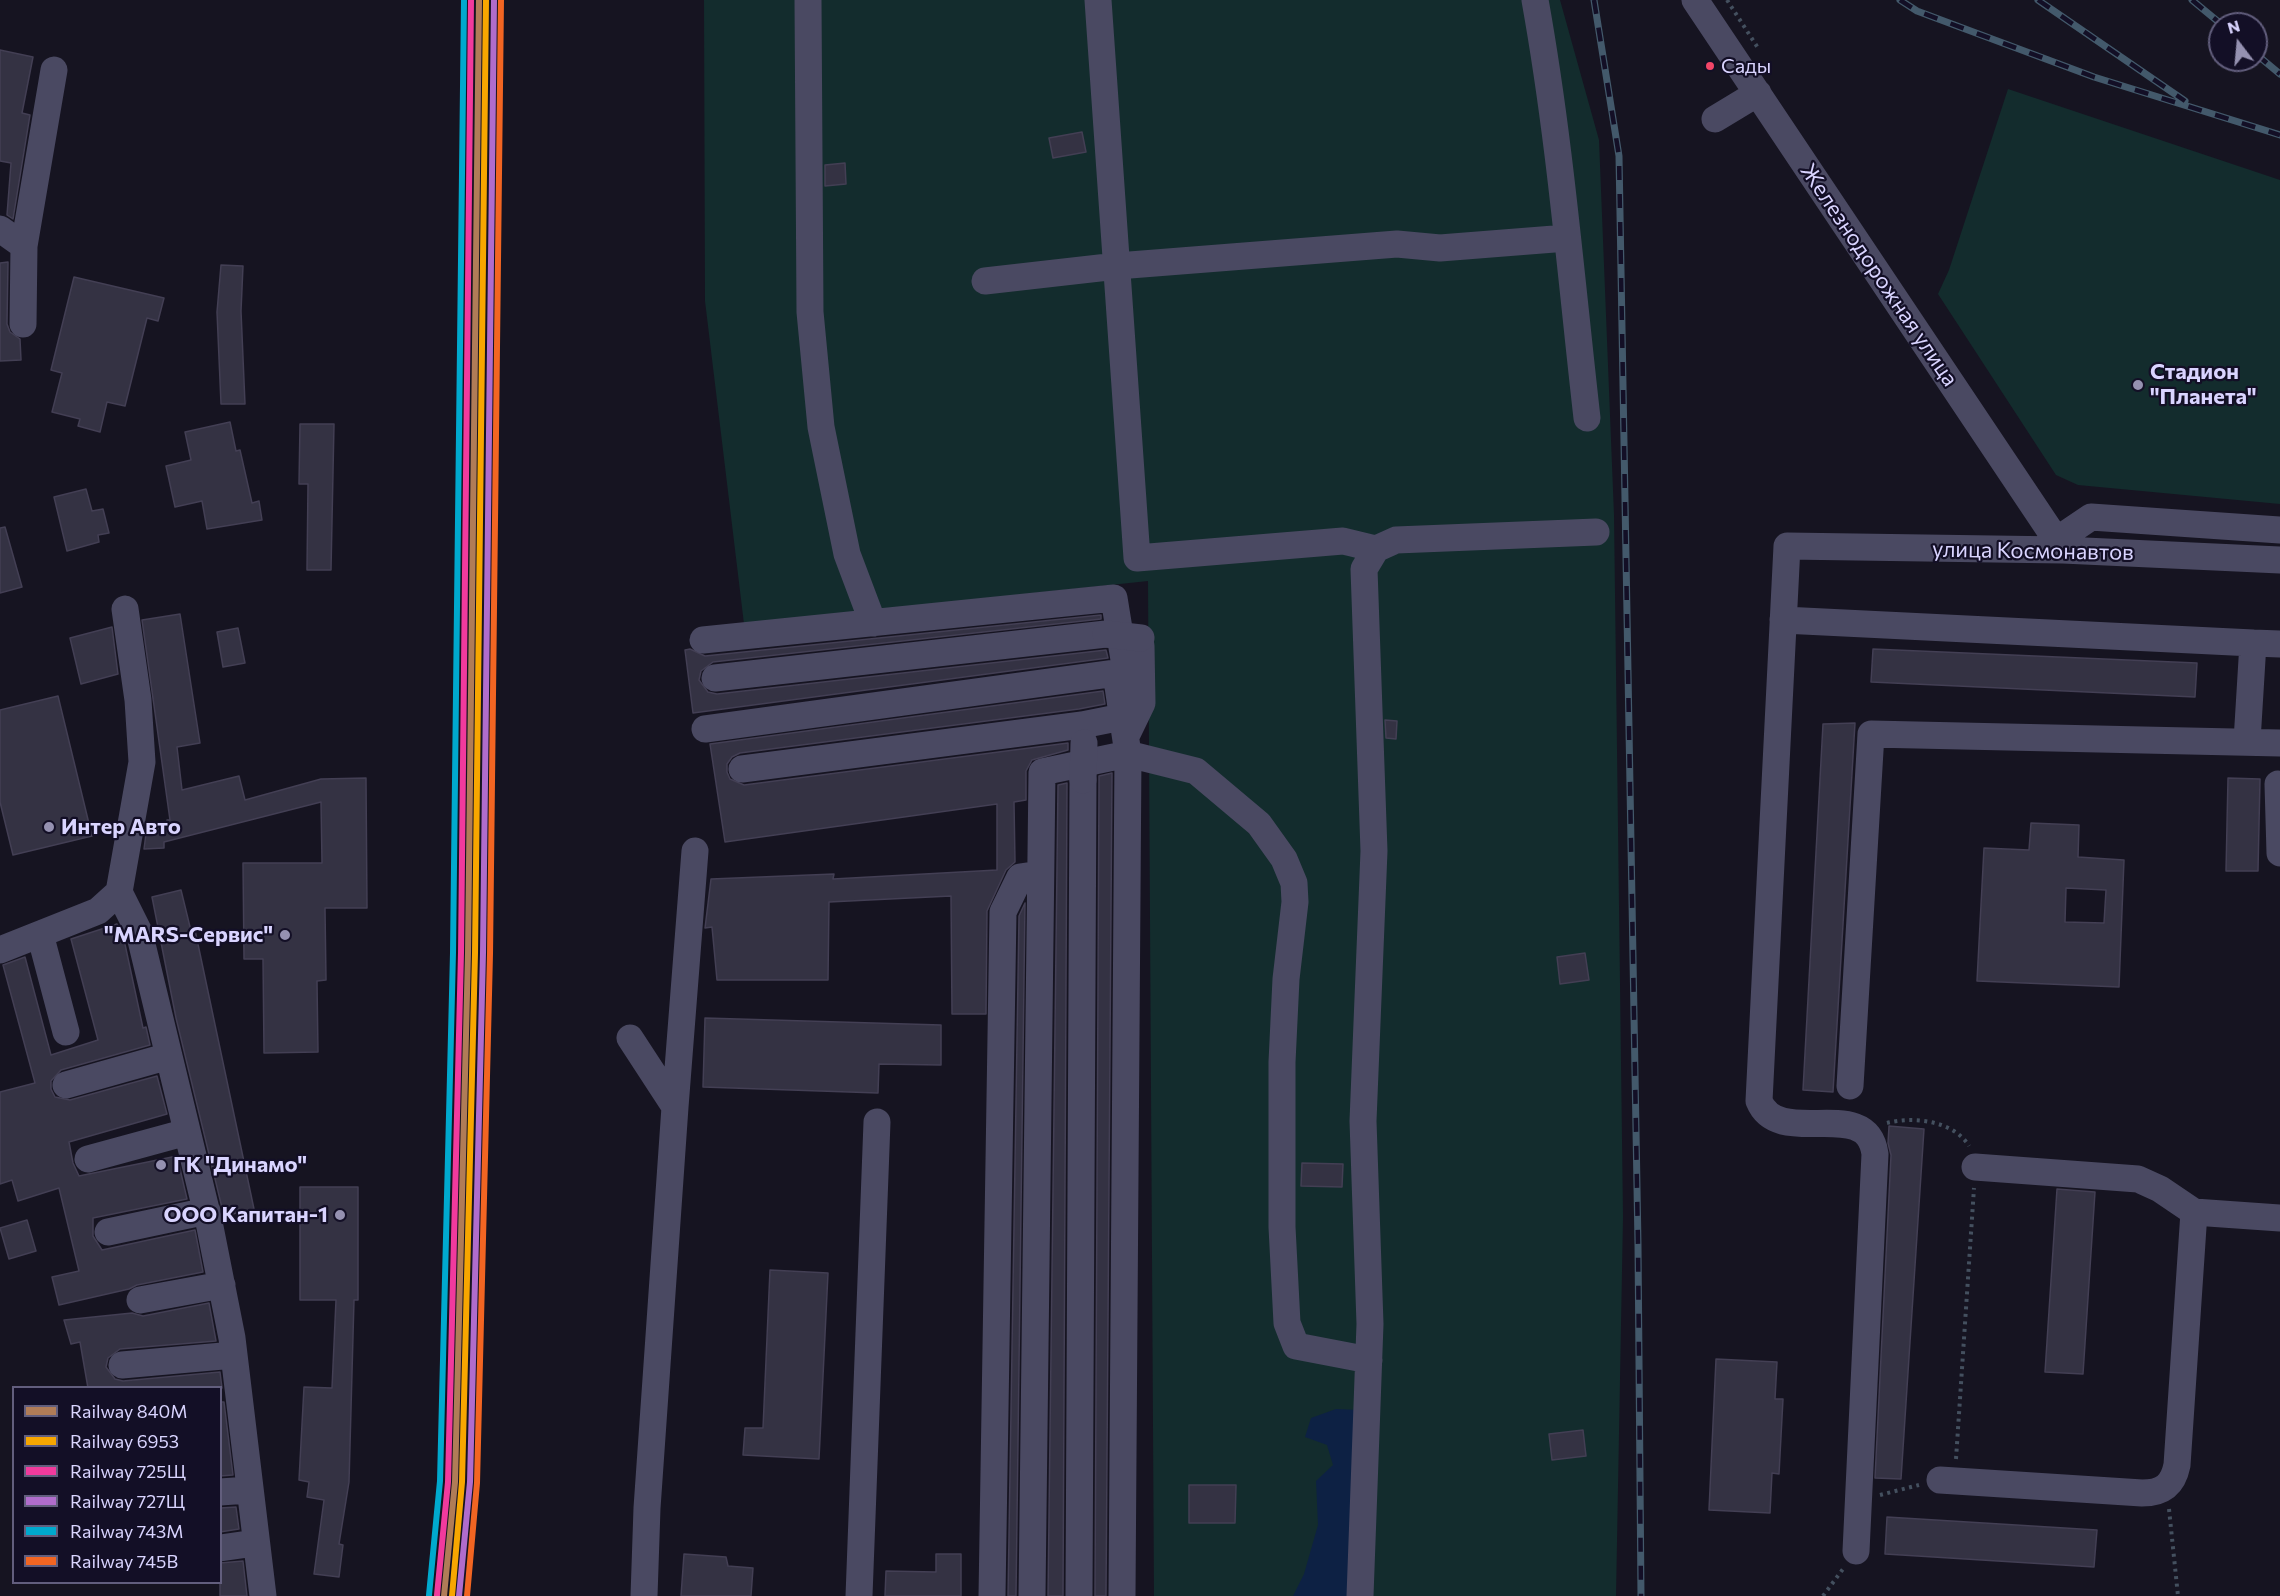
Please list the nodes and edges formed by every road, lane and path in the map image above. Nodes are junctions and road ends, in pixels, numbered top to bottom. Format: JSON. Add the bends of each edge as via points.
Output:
{"nodes":[{"id":1,"x":808,"y":0,"type":"edge"},
{"id":2,"x":1098,"y":0,"type":"edge"},
{"id":3,"x":1536,"y":0,"type":"edge"},
{"id":4,"x":1695,"y":0,"type":"edge"},
{"id":5,"x":54,"y":70,"type":"dead end"},
{"id":6,"x":1758,"y":93,"type":"junction"},
{"id":7,"x":1715,"y":119,"type":"dead end"},
{"id":8,"x":0,"y":229,"type":"edge"},
{"id":9,"x":1567,"y":238,"type":"junction"},
{"id":10,"x":24,"y":246,"type":"junction"},
{"id":11,"x":1117,"y":266,"type":"junction"},
{"id":12,"x":985,"y":281,"type":"dead end"},
{"id":13,"x":23,"y":324,"type":"dead end"},
{"id":14,"x":1587,"y":418,"type":"dead end"},
{"id":15,"x":2280,"y":530,"type":"edge"},
{"id":16,"x":1596,"y":532,"type":"dead end"},
{"id":17,"x":2060,"y":545,"type":"junction"},
{"id":18,"x":1376,"y":549,"type":"junction"},
{"id":19,"x":2280,"y":560,"type":"edge"},
{"id":20,"x":125,"y":609,"type":"dead end"},
{"id":21,"x":1783,"y":620,"type":"junction"},
{"id":22,"x":873,"y":622,"type":"junction"},
{"id":23,"x":704,"y":640,"type":"dead end"},
{"id":24,"x":2253,"y":643,"type":"junction"},
{"id":25,"x":2280,"y":644,"type":"edge"},
{"id":26,"x":1116,"y":673,"type":"junction"},
{"id":27,"x":715,"y":678,"type":"dead end"},
{"id":28,"x":705,"y":729,"type":"dead end"},
{"id":29,"x":1083,"y":734,"type":"junction"},
{"id":30,"x":1126,"y":735,"type":"junction"},
{"id":31,"x":2247,"y":741,"type":"junction"},
{"id":32,"x":2280,"y":742,"type":"edge"},
{"id":33,"x":742,"y":769,"type":"dead end"},
{"id":34,"x":2278,"y":784,"type":"dead end"},
{"id":35,"x":694,"y":851,"type":"dead end"},
{"id":36,"x":2280,"y":853,"type":"edge"},
{"id":37,"x":1040,"y":874,"type":"junction"},
{"id":38,"x":119,"y":892,"type":"junction"},
{"id":39,"x":40,"y":934,"type":"junction"},
{"id":40,"x":0,"y":951,"type":"edge"},
{"id":41,"x":66,"y":1032,"type":"dead end"},
{"id":42,"x":630,"y":1038,"type":"dead end"},
{"id":43,"x":169,"y":1056,"type":"junction"},
{"id":44,"x":66,"y":1085,"type":"dead end"},
{"id":45,"x":1850,"y":1086,"type":"dead end"},
{"id":46,"x":675,"y":1107,"type":"junction"},
{"id":47,"x":877,"y":1122,"type":"dead end"},
{"id":48,"x":188,"y":1132,"type":"junction"},
{"id":49,"x":1869,"y":1134,"type":"junction"},
{"id":50,"x":88,"y":1159,"type":"dead end"},
{"id":51,"x":1975,"y":1167,"type":"junction"},
{"id":52,"x":207,"y":1211,"type":"junction"},
{"id":53,"x":2194,"y":1212,"type":"junction"},
{"id":54,"x":2280,"y":1218,"type":"edge"},
{"id":55,"x":108,"y":1232,"type":"dead end"},
{"id":56,"x":222,"y":1286,"type":"junction"},
{"id":57,"x":140,"y":1300,"type":"dead end"},
{"id":58,"x":234,"y":1355,"type":"junction"},
{"id":59,"x":1369,"y":1360,"type":"junction"},
{"id":60,"x":122,"y":1365,"type":"dead end"},
{"id":61,"x":231,"y":1422,"type":"edge"},
{"id":62,"x":1947,"y":1480,"type":"junction"},
{"id":63,"x":2167,"y":1487,"type":"junction"},
{"id":64,"x":249,"y":1490,"type":"junction"},
{"id":65,"x":222,"y":1492,"type":"edge"},
{"id":66,"x":1859,"y":1501,"type":"junction"},
{"id":67,"x":255,"y":1543,"type":"junction"},
{"id":68,"x":222,"y":1548,"type":"edge"},
{"id":69,"x":1856,"y":1551,"type":"joint"},
{"id":70,"x":263,"y":1596,"type":"edge"},
{"id":71,"x":644,"y":1596,"type":"edge"},
{"id":72,"x":859,"y":1596,"type":"edge"},
{"id":73,"x":992,"y":1596,"type":"edge"},
{"id":74,"x":1032,"y":1596,"type":"edge"},
{"id":75,"x":1079,"y":1596,"type":"edge"},
{"id":76,"x":1122,"y":1596,"type":"edge"},
{"id":77,"x":1360,"y":1596,"type":"edge"},
{"id":78,"x":1823,"y":1596,"type":"edge"},
{"id":79,"x":2178,"y":1596,"type":"edge"}],
"edges":[{"from":1,"to":22,"type":"street","via":[[810,312],[821,427],[846,554]]},
{"from":2,"to":11,"type":"street"},
{"from":3,"to":9,"type":"street","via":[[1552,97]]},
{"from":4,"to":6,"type":"street","name":"Железнодорожная улица"},
{"from":5,"to":10,"type":"street"},
{"from":6,"to":7,"type":"street"},
{"from":6,"to":17,"type":"street","name":"Железнодорожная улица"},
{"from":8,"to":10,"type":"street"},
{"from":9,"to":11,"type":"street","via":[[1440,248],[1397,244]]},
{"from":9,"to":14,"type":"street"},
{"from":10,"to":13,"type":"street"},
{"from":11,"to":12,"type":"street"},
{"from":11,"to":18,"type":"street","via":[[1137,558],[1343,541]]},
{"from":15,"to":17,"type":"street","via":[[2091,517]]},
{"from":16,"to":18,"type":"street","via":[[1396,540]]},
{"from":17,"to":19,"type":"street","name":"улица Космонавтов"},
{"from":17,"to":21,"type":"street","name":"улица Космонавтов","via":[[1787,546]]},
{"from":18,"to":59,"type":"street","via":[[1364,569],[1374,851],[1363,1121]]},
{"from":20,"to":38,"type":"street","via":[[142,762]]},
{"from":21,"to":24,"type":"street"},
{"from":21,"to":49,"type":"street","via":[[1759,1101],[1775,1120],[1854,1125]]},
{"from":22,"to":23,"type":"street"},
{"from":22,"to":26,"type":"street","via":[[1114,598],[1126,672]]},
{"from":24,"to":25,"type":"street"},
{"from":24,"to":31,"type":"street"},
{"from":26,"to":28,"type":"street"},
{"from":26,"to":30,"type":"street"},
{"from":27,"to":30,"type":"street","bridge":true,"via":[[1106,634],[1141,638],[1142,703]]},
{"from":29,"to":30,"type":"street"},
{"from":29,"to":33,"type":"street"},
{"from":29,"to":75,"type":"street","bridge":true},
{"from":30,"to":37,"type":"street","via":[[1042,772]]},
{"from":30,"to":59,"type":"street","via":[[1196,771],[1259,824],[1284,859],[1294,883],[1282,1062],[1282,1227],[1287,1323],[1296,1346]]},
{"from":30,"to":76,"type":"street"},
{"from":31,"to":32,"type":"street"},
{"from":31,"to":45,"type":"street","via":[[1871,734]]},
{"from":34,"to":36,"type":"street"},
{"from":35,"to":46,"type":"street"},
{"from":37,"to":73,"type":"street","via":[[1020,877],[1003,912]]},
{"from":37,"to":74,"type":"street"},
{"from":38,"to":39,"type":"street","via":[[99,911]]},
{"from":38,"to":43,"type":"street","via":[[139,932]]},
{"from":39,"to":40,"type":"street"},
{"from":39,"to":41,"type":"street"},
{"from":42,"to":46,"type":"street"},
{"from":43,"to":44,"type":"street"},
{"from":43,"to":48,"type":"street"},
{"from":46,"to":71,"type":"street"},
{"from":47,"to":72,"type":"street"},
{"from":48,"to":50,"type":"street"},
{"from":48,"to":52,"type":"street"},
{"from":49,"to":51,"type":"path","via":[[1884,1124],[1899,1121],[1942,1124],[1965,1139]]},
{"from":49,"to":66,"type":"street","via":[[1875,1154]]},
{"from":51,"to":53,"type":"street","via":[[2138,1179]]},
{"from":51,"to":62,"type":"path"},
{"from":52,"to":55,"type":"street"},
{"from":52,"to":56,"type":"street"},
{"from":53,"to":54,"type":"street"},
{"from":53,"to":63,"type":"street","via":[[2177,1465]]},
{"from":56,"to":57,"type":"street"},
{"from":56,"to":58,"type":"street"},
{"from":58,"to":60,"type":"street"},
{"from":58,"to":61,"type":"street"},
{"from":59,"to":77,"type":"street"},
{"from":61,"to":64,"type":"street"},
{"from":62,"to":63,"type":"street","via":[[2142,1493],[2156,1493]]},
{"from":62,"to":66,"type":"path"},
{"from":63,"to":79,"type":"path"},
{"from":64,"to":65,"type":"street"},
{"from":64,"to":67,"type":"street"},
{"from":66,"to":69,"type":"street"},
{"from":67,"to":68,"type":"street"},
{"from":67,"to":70,"type":"street"},
{"from":69,"to":78,"type":"path"}]}
